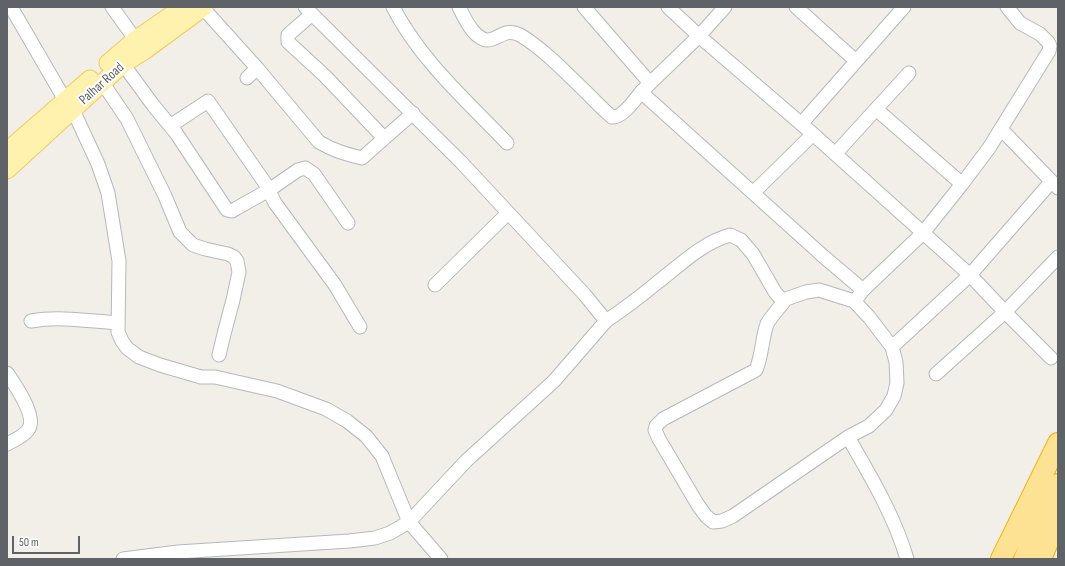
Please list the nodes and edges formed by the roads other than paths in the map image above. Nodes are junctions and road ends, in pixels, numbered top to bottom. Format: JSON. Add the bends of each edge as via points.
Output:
{"nodes":[{"id":1,"x":11,"y":7,"type":"edge"},
{"id":2,"x":112,"y":7,"type":"edge"},
{"id":3,"x":183,"y":7,"type":"edge"},
{"id":4,"x":204,"y":7,"type":"edge"},
{"id":5,"x":393,"y":7,"type":"edge"},
{"id":6,"x":459,"y":7,"type":"edge"},
{"id":7,"x":584,"y":7,"type":"edge"},
{"id":8,"x":668,"y":7,"type":"edge"},
{"id":9,"x":724,"y":7,"type":"edge"},
{"id":10,"x":796,"y":7,"type":"edge"},
{"id":11,"x":1007,"y":7,"type":"edge"},
{"id":12,"x":898,"y":9,"type":"edge"},
{"id":13,"x":308,"y":11,"type":"edge"},
{"id":14,"x":699,"y":36,"type":"junction"},
{"id":15,"x":139,"y":45,"type":"junction"},
{"id":16,"x":856,"y":61,"type":"junction"},
{"id":17,"x":123,"y":64,"type":"junction"},
{"id":18,"x":257,"y":68,"type":"junction"},
{"id":19,"x":909,"y":73,"type":"dead end"},
{"id":20,"x":247,"y":78,"type":"dead end"},
{"id":21,"x":102,"y":82,"type":"junction"},
{"id":22,"x":650,"y":82,"type":"junction"},
{"id":23,"x":642,"y":92,"type":"junction"},
{"id":24,"x":69,"y":105,"type":"junction"},
{"id":25,"x":876,"y":109,"type":"junction"},
{"id":26,"x":413,"y":113,"type":"junction"},
{"id":27,"x":801,"y":124,"type":"junction"},
{"id":28,"x":170,"y":126,"type":"junction"},
{"id":29,"x":1001,"y":129,"type":"junction"},
{"id":30,"x":812,"y":134,"type":"junction"},
{"id":31,"x":384,"y":138,"type":"junction"},
{"id":32,"x":507,"y":143,"type":"dead end"},
{"id":33,"x":7,"y":151,"type":"edge"},
{"id":34,"x":835,"y":154,"type":"junction"},
{"id":35,"x":7,"y":170,"type":"edge"},
{"id":36,"x":962,"y":184,"type":"junction"},
{"id":37,"x":1055,"y":185,"type":"edge"},
{"id":38,"x":269,"y":190,"type":"junction"},
{"id":39,"x":754,"y":192,"type":"junction"},
{"id":40,"x":508,"y":213,"type":"junction"},
{"id":41,"x":348,"y":223,"type":"dead end"},
{"id":42,"x":923,"y":233,"type":"junction"},
{"id":43,"x":1058,"y":257,"type":"edge"},
{"id":44,"x":970,"y":275,"type":"junction"},
{"id":45,"x":435,"y":285,"type":"dead end"},
{"id":46,"x":863,"y":290,"type":"junction"},
{"id":47,"x":786,"y":299,"type":"junction"},
{"id":48,"x":854,"y":301,"type":"junction"},
{"id":49,"x":1005,"y":312,"type":"junction"},
{"id":50,"x":31,"y":321,"type":"dead end"},
{"id":51,"x":606,"y":321,"type":"junction"},
{"id":52,"x":118,"y":323,"type":"junction"},
{"id":53,"x":360,"y":327,"type":"dead end"},
{"id":54,"x":892,"y":347,"type":"junction"},
{"id":55,"x":219,"y":356,"type":"dead end"},
{"id":56,"x":1051,"y":358,"type":"dead end"},
{"id":57,"x":7,"y":373,"type":"edge"},
{"id":58,"x":936,"y":374,"type":"dead end"},
{"id":59,"x":848,"y":438,"type":"junction"},
{"id":60,"x":1058,"y":443,"type":"edge"},
{"id":61,"x":7,"y":444,"type":"edge"},
{"id":62,"x":1058,"y":484,"type":"edge"},
{"id":63,"x":1058,"y":518,"type":"edge"},
{"id":64,"x":409,"y":522,"type":"junction"},
{"id":65,"x":1058,"y":549,"type":"edge"},
{"id":66,"x":123,"y":559,"type":"edge"},
{"id":67,"x":441,"y":559,"type":"edge"},
{"id":68,"x":907,"y":559,"type":"edge"},
{"id":69,"x":1001,"y":559,"type":"edge"},
{"id":70,"x":1024,"y":559,"type":"edge"},
{"id":71,"x":1042,"y":559,"type":"edge"},
{"id":72,"x":1053,"y":559,"type":"edge"}],
"edges":[{"from":1,"to":24,"type":"street"},
{"from":2,"to":15,"type":"street"},
{"from":3,"to":15,"type":"main road","name":"Palhar Road"},
{"from":4,"to":15,"type":"main road","name":"Palhar Road"},
{"from":4,"to":18,"type":"street"},
{"from":5,"to":32,"type":"street","via":[[432,64]]},
{"from":6,"to":23,"type":"street","via":[[472,30],[484,40],[508,32],[517,34],[535,45],[612,117],[622,114]]},
{"from":7,"to":22,"type":"street"},
{"from":8,"to":14,"type":"street"},
{"from":9,"to":14,"type":"street"},
{"from":10,"to":16,"type":"street"},
{"from":11,"to":29,"type":"street","via":[[1020,23],[1040,34],[1050,46]]},
{"from":12,"to":16,"type":"street"},
{"from":13,"to":26,"type":"street"},
{"from":13,"to":31,"type":"street","via":[[288,35],[288,42],[325,76]]},
{"from":14,"to":22,"type":"street"},
{"from":14,"to":27,"type":"street"},
{"from":15,"to":17,"type":"main road","name":"Palhar Road"},
{"from":15,"to":24,"type":"main road","name":"Palhar Road"},
{"from":16,"to":27,"type":"street"},
{"from":17,"to":21,"type":"main road","name":"Palhar Road"},
{"from":17,"to":28,"type":"street"},
{"from":18,"to":20,"type":"street"},
{"from":18,"to":31,"type":"street","via":[[319,142],[328,148],[362,158]]},
{"from":19,"to":25,"type":"street"},
{"from":21,"to":24,"type":"main road","name":"Palhar Road"},
{"from":21,"to":55,"type":"street","via":[[127,119],[180,232],[193,244],[228,254],[237,261],[237,279]]},
{"from":22,"to":23,"type":"street"},
{"from":23,"to":39,"type":"street"},
{"from":24,"to":33,"type":"main road","name":"Palhar Road"},
{"from":24,"to":35,"type":"main road","name":"Palhar Road"},
{"from":24,"to":52,"type":"street","via":[[98,164],[108,193],[119,261]]},
{"from":25,"to":34,"type":"street"},
{"from":25,"to":36,"type":"street"},
{"from":26,"to":31,"type":"street"},
{"from":26,"to":40,"type":"street"},
{"from":27,"to":30,"type":"street"},
{"from":28,"to":38,"type":"street","via":[[227,210],[232,211]]},
{"from":28,"to":38,"type":"street","via":[[208,101]]},
{"from":29,"to":36,"type":"street"},
{"from":29,"to":37,"type":"street"},
{"from":30,"to":34,"type":"street"},
{"from":30,"to":39,"type":"street"},
{"from":34,"to":42,"type":"street"},
{"from":36,"to":42,"type":"street"},
{"from":37,"to":44,"type":"street"},
{"from":38,"to":41,"type":"street","via":[[305,168],[314,174]]},
{"from":38,"to":53,"type":"street","via":[[275,203],[335,285]]},
{"from":39,"to":46,"type":"street"},
{"from":40,"to":45,"type":"street"},
{"from":40,"to":51,"type":"street"},
{"from":42,"to":44,"type":"street"},
{"from":42,"to":46,"type":"street"},
{"from":43,"to":49,"type":"street"},
{"from":44,"to":49,"type":"street"},
{"from":44,"to":54,"type":"street"},
{"from":46,"to":48,"type":"street"},
{"from":47,"to":48,"type":"street","via":[[819,290]]},
{"from":47,"to":51,"type":"street","via":[[781,299],[774,292],[753,254],[741,240],[730,235],[718,238],[697,251]]},
{"from":47,"to":59,"type":"street","via":[[767,325],[756,370],[663,419],[655,430],[659,440],[698,505],[713,522],[733,516]]},
{"from":48,"to":54,"type":"street"},
{"from":49,"to":56,"type":"street"},
{"from":49,"to":58,"type":"street"},
{"from":50,"to":52,"type":"street","via":[[61,318]]},
{"from":51,"to":64,"type":"street","via":[[554,381],[466,461]]},
{"from":52,"to":64,"type":"street","via":[[118,332],[122,340],[127,348],[139,357],[201,377],[215,377],[276,391],[326,409],[347,421],[366,436],[382,456]]},
{"from":54,"to":59,"type":"street","via":[[897,383],[894,396],[886,410],[869,426]]},
{"from":57,"to":61,"type":"street","via":[[30,414],[32,423],[28,430]]},
{"from":59,"to":68,"type":"street","via":[[882,496],[904,546]]},
{"from":60,"to":69,"type":"highway"},
{"from":62,"to":70,"type":"highway"},
{"from":63,"to":71,"type":"highway"},
{"from":64,"to":66,"type":"street","via":[[390,533],[350,542],[178,552]]},
{"from":64,"to":67,"type":"street"},
{"from":65,"to":72,"type":"highway"}]}
